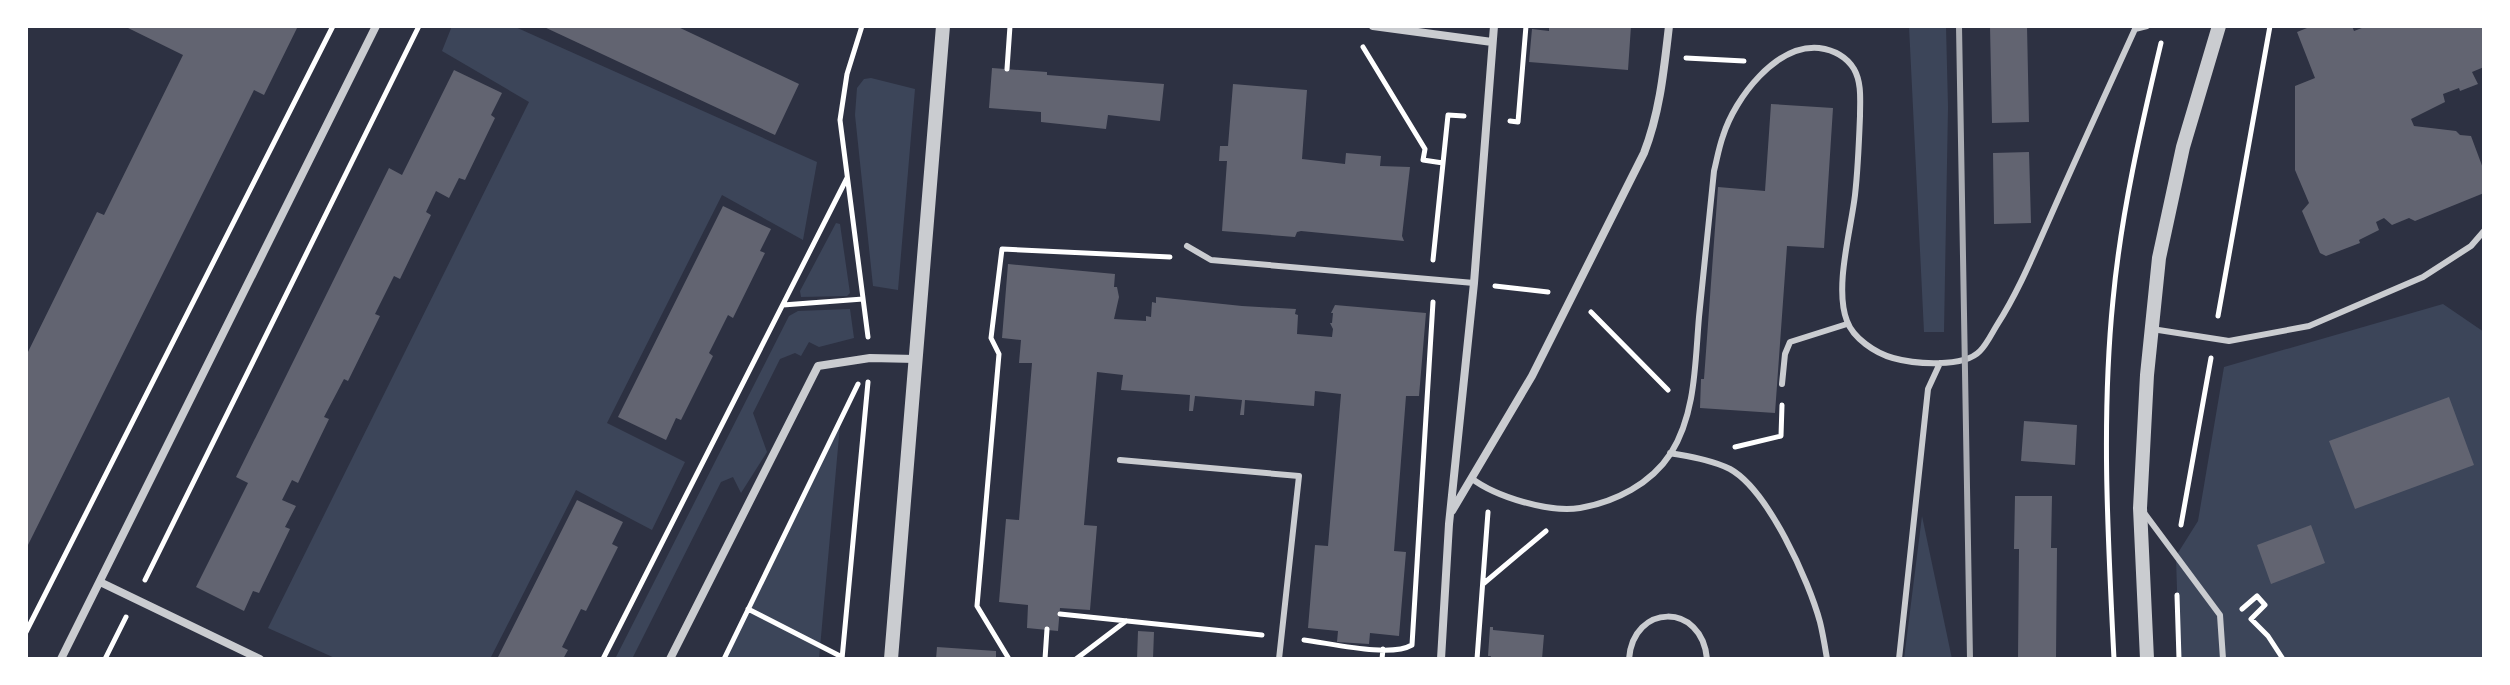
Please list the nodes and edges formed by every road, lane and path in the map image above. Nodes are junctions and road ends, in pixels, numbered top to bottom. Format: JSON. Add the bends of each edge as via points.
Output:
{"nodes":[{"id":1,"x":333,"y":26,"type":"edge"},
{"id":2,"x":376,"y":26,"type":"edge"},
{"id":3,"x":419,"y":26,"type":"edge"},
{"id":4,"x":862,"y":26,"type":"edge"},
{"id":5,"x":943,"y":26,"type":"edge"},
{"id":6,"x":1010,"y":26,"type":"edge"},
{"id":7,"x":1373,"y":26,"type":"edge"},
{"id":8,"x":1494,"y":26,"type":"edge"},
{"id":9,"x":1526,"y":26,"type":"edge"},
{"id":10,"x":1669,"y":26,"type":"edge"},
{"id":11,"x":2147,"y":26,"type":"edge"},
{"id":12,"x":2219,"y":26,"type":"edge"},
{"id":13,"x":2270,"y":26,"type":"edge"},
{"id":14,"x":1357,"y":38,"type":"dead end"},
{"id":15,"x":1492,"y":42,"type":"junction"},
{"id":16,"x":1665,"y":57,"type":"junction"},
{"id":17,"x":1774,"y":63,"type":"junction"},
{"id":18,"x":1007,"y":69,"type":"dead end"},
{"id":19,"x":1487,"y":118,"type":"junction"},
{"id":20,"x":1443,"y":163,"type":"junction"},
{"id":21,"x":847,"y":177,"type":"junction"},
{"id":22,"x":2484,"y":231,"type":"edge"},
{"id":23,"x":1187,"y":246,"type":"dead end"},
{"id":24,"x":1211,"y":260,"type":"junction"},
{"id":25,"x":1433,"y":279,"type":"junction"},
{"id":26,"x":1474,"y":283,"type":"junction"},
{"id":27,"x":1573,"y":294,"type":"junction"},
{"id":28,"x":863,"y":299,"type":"junction"},
{"id":29,"x":782,"y":305,"type":"junction"},
{"id":30,"x":1847,"y":324,"type":"junction"},
{"id":31,"x":2152,"y":329,"type":"junction"},
{"id":32,"x":2214,"y":340,"type":"junction"},
{"id":33,"x":870,"y":358,"type":"junction"},
{"id":34,"x":916,"y":359,"type":"junction"},
{"id":35,"x":1940,"y":363,"type":"junction"},
{"id":36,"x":1782,"y":384,"type":"dead end"},
{"id":37,"x":1689,"y":411,"type":"junction"},
{"id":38,"x":1670,"y":453,"type":"junction"},
{"id":39,"x":1120,"y":460,"type":"dead end"},
{"id":40,"x":1471,"y":478,"type":"junction"},
{"id":41,"x":1489,"y":491,"type":"junction"},
{"id":42,"x":2140,"y":508,"type":"junction"},
{"id":43,"x":1570,"y":510,"type":"junction"},
{"id":44,"x":1449,"y":524,"type":"junction"},
{"id":45,"x":2176,"y":556,"type":"junction"},
{"id":46,"x":100,"y":582,"type":"junction"},
{"id":47,"x":1482,"y":584,"type":"junction"},
{"id":48,"x":136,"y":599,"type":"junction"},
{"id":49,"x":748,"y":609,"type":"junction"},
{"id":50,"x":1060,"y":614,"type":"dead end"},
{"id":51,"x":2220,"y":615,"type":"junction"},
{"id":52,"x":1126,"y":621,"type":"junction"},
{"id":53,"x":1047,"y":629,"type":"dead end"},
{"id":54,"x":26,"y":632,"type":"edge"},
{"id":55,"x":1281,"y":637,"type":"junction"},
{"id":56,"x":1383,"y":649,"type":"junction"},
{"id":57,"x":842,"y":658,"type":"edge"},
{"id":58,"x":61,"y":659,"type":"edge"},
{"id":59,"x":105,"y":659,"type":"edge"},
{"id":60,"x":260,"y":659,"type":"edge"},
{"id":61,"x":603,"y":659,"type":"edge"},
{"id":62,"x":670,"y":659,"type":"edge"},
{"id":63,"x":724,"y":659,"type":"edge"},
{"id":64,"x":891,"y":659,"type":"edge"},
{"id":65,"x":1009,"y":659,"type":"edge"},
{"id":66,"x":1045,"y":659,"type":"edge"},
{"id":67,"x":1076,"y":659,"type":"edge"},
{"id":68,"x":1279,"y":659,"type":"edge"},
{"id":69,"x":1382,"y":659,"type":"edge"},
{"id":70,"x":1441,"y":659,"type":"edge"},
{"id":71,"x":1477,"y":659,"type":"edge"},
{"id":72,"x":1629,"y":659,"type":"edge"},
{"id":73,"x":1707,"y":659,"type":"edge"},
{"id":74,"x":1827,"y":659,"type":"edge"},
{"id":75,"x":1899,"y":659,"type":"edge"},
{"id":76,"x":2147,"y":659,"type":"edge"},
{"id":77,"x":2179,"y":659,"type":"edge"},
{"id":78,"x":2223,"y":659,"type":"edge"},
{"id":79,"x":2283,"y":659,"type":"edge"}],
"edges":[{"from":1,"to":54,"type":"path"},
{"from":2,"to":46,"type":"street"},
{"from":3,"to":48,"type":"path"},
{"from":4,"to":21,"type":"path","via":[[840,120]]},
{"from":5,"to":34,"type":"street"},
{"from":6,"to":18,"type":"path"},
{"from":7,"to":15,"type":"street"},
{"from":8,"to":15,"type":"street"},
{"from":9,"to":19,"type":"path","via":[[1518,122]]},
{"from":10,"to":16,"type":"street"},
{"from":11,"to":35,"type":"lane","via":[[2135,29],[2016,295],[1980,351],[1966,360]]},
{"from":12,"to":31,"type":"street","via":[[2180,161],[2159,258]]},
{"from":13,"to":32,"type":"path"},
{"from":14,"to":20,"type":"path","via":[[1425,149],[1423,160]]},
{"from":15,"to":19,"type":"street"},
{"from":16,"to":17,"type":"path"},
{"from":16,"to":27,"type":"street","via":[[1652,134]]},
{"from":17,"to":30,"type":"lane","via":[[1801,48],[1819,48],[1836,51],[1858,75],[1860,137],[1844,278]]},
{"from":17,"to":37,"type":"lane","via":[[1761,73],[1723,134],[1714,171]]},
{"from":19,"to":20,"type":"path","via":[[1448,115]]},
{"from":19,"to":26,"type":"street"},
{"from":20,"to":25,"type":"path"},
{"from":21,"to":28,"type":"path"},
{"from":21,"to":29,"type":"path"},
{"from":22,"to":32,"type":"lane","via":[[2471,246],[2423,277],[2309,326]]},
{"from":23,"to":24,"type":"lane"},
{"from":24,"to":25,"type":"lane"},
{"from":24,"to":65,"type":"path","via":[[1002,249],[991,338],[999,354],[977,606]]},
{"from":25,"to":26,"type":"lane"},
{"from":25,"to":56,"type":"path","via":[[1412,645]]},
{"from":26,"to":27,"type":"path"},
{"from":26,"to":44,"type":"street"},
{"from":27,"to":37,"type":"path"},
{"from":27,"to":40,"type":"street"},
{"from":28,"to":29,"type":"path"},
{"from":28,"to":33,"type":"path"},
{"from":29,"to":61,"type":"path"},
{"from":30,"to":35,"type":"lane","via":[[1892,358]]},
{"from":30,"to":36,"type":"lane","via":[[1790,342]]},
{"from":31,"to":32,"type":"lane"},
{"from":31,"to":42,"type":"street"},
{"from":32,"to":45,"type":"path"},
{"from":33,"to":34,"type":"street"},
{"from":33,"to":49,"type":"path"},
{"from":33,"to":57,"type":"path"},
{"from":33,"to":62,"type":"street","via":[[818,366]]},
{"from":34,"to":64,"type":"street"},
{"from":35,"to":75,"type":"lane","via":[[1928,389]]},
{"from":37,"to":38,"type":"lane"},
{"from":38,"to":43,"type":"lane","via":[[1644,482],[1607,504]]},
{"from":38,"to":74,"type":"lane","via":[[1729,469],[1774,517],[1808,588]]},
{"from":39,"to":55,"type":"lane","via":[[1299,476]]},
{"from":40,"to":41,"type":"lane"},
{"from":40,"to":44,"type":"street"},
{"from":41,"to":43,"type":"lane"},
{"from":41,"to":47,"type":"path"},
{"from":42,"to":45,"type":"lane"},
{"from":42,"to":76,"type":"street"},
{"from":43,"to":47,"type":"path"},
{"from":44,"to":70,"type":"street"},
{"from":45,"to":51,"type":"lane"},
{"from":45,"to":77,"type":"path"},
{"from":46,"to":48,"type":"street"},
{"from":46,"to":58,"type":"street"},
{"from":47,"to":71,"type":"path"},
{"from":48,"to":59,"type":"path"},
{"from":48,"to":60,"type":"street"},
{"from":49,"to":57,"type":"path"},
{"from":49,"to":63,"type":"path"},
{"from":50,"to":52,"type":"path"},
{"from":51,"to":78,"type":"lane"},
{"from":51,"to":79,"type":"path","via":[[2237,613],[2257,596],[2265,605],[2251,619]]},
{"from":52,"to":55,"type":"path"},
{"from":52,"to":67,"type":"path"},
{"from":53,"to":66,"type":"path"},
{"from":55,"to":56,"type":"path"},
{"from":55,"to":68,"type":"lane"},
{"from":56,"to":69,"type":"path"},
{"from":72,"to":73,"type":"lane","via":[[1635,633],[1656,618],[1669,616],[1693,625]]}]}
